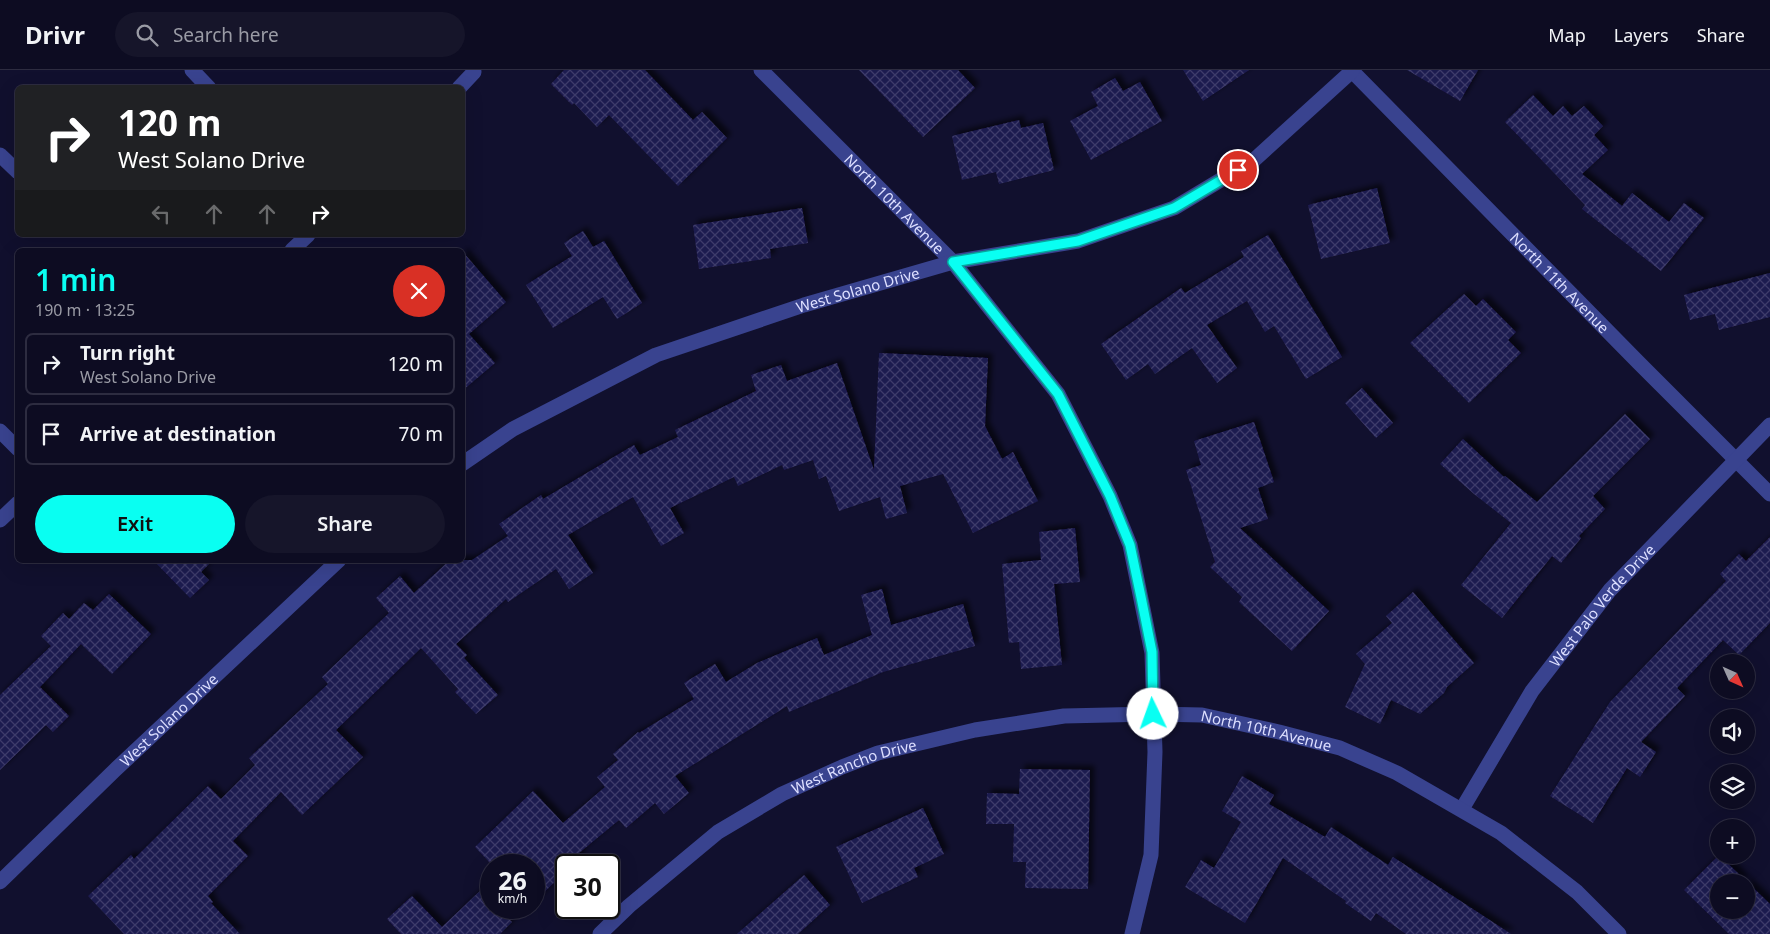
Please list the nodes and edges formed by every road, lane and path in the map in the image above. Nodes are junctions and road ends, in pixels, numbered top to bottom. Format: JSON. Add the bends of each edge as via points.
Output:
{"nodes":[{"id":1,"x":192,"y":70,"type":"edge"},
{"id":2,"x":761,"y":70,"type":"edge"},
{"id":3,"x":1352,"y":70,"type":"edge"},
{"id":4,"x":474,"y":71,"type":"edge"},
{"id":5,"x":206,"y":85,"type":"edge"},
{"id":6,"x":461,"y":85,"type":"edge"},
{"id":7,"x":0,"y":155,"type":"edge"},
{"id":8,"x":15,"y":169,"type":"edge"},
{"id":9,"x":306,"y":237,"type":"edge"},
{"id":10,"x":294,"y":248,"type":"edge"},
{"id":11,"x":953,"y":262,"type":"junction"},
{"id":12,"x":1770,"y":425,"type":"edge"},
{"id":13,"x":0,"y":432,"type":"edge"},
{"id":14,"x":15,"y":446,"type":"edge"},
{"id":15,"x":1736,"y":460,"type":"junction"},
{"id":16,"x":465,"y":462,"type":"edge"},
{"id":17,"x":1770,"y":494,"type":"edge"},
{"id":18,"x":15,"y":506,"type":"edge"},
{"id":19,"x":0,"y":520,"type":"edge"},
{"id":20,"x":336,"y":563,"type":"edge"},
{"id":21,"x":1153,"y":714,"type":"junction"},
{"id":22,"x":1462,"y":809,"type":"junction"},
{"id":23,"x":0,"y":882,"type":"edge"},
{"id":24,"x":600,"y":934,"type":"edge"},
{"id":25,"x":1132,"y":934,"type":"edge"},
{"id":26,"x":1619,"y":934,"type":"edge"}],
"edges":[{"from":1,"to":5,"type":"street"},
{"from":2,"to":11,"type":"street","name":"North 10th Avenue"},
{"from":3,"to":11,"type":"street","name":"West Solano Drive","via":[[1254,160],[1174,208],[1078,241]]},
{"from":3,"to":15,"type":"street","name":"North 11th Avenue"},
{"from":4,"to":6,"type":"street"},
{"from":7,"to":8,"type":"street"},
{"from":9,"to":10,"type":"street"},
{"from":11,"to":16,"type":"street","name":"West Solano Drive","via":[[804,305],[656,355],[514,429]]},
{"from":11,"to":21,"type":"street","name":"North 10th Avenue","via":[[1058,394],[1110,496],[1130,545],[1152,652]]},
{"from":12,"to":15,"type":"street","name":"West Palo Verde Drive"},
{"from":13,"to":14,"type":"street"},
{"from":15,"to":17,"type":"street","name":"North 11th Avenue"},
{"from":15,"to":22,"type":"street","name":"West Palo Verde Drive","via":[[1610,590],[1532,691]]},
{"from":18,"to":19,"type":"street"},
{"from":20,"to":23,"type":"street","name":"West Solano Drive"},
{"from":21,"to":22,"type":"street","name":"North 10th Avenue","via":[[1202,715],[1340,748],[1397,773]]},
{"from":21,"to":24,"type":"street","name":"West Rancho Drive","via":[[1064,716],[974,730],[878,753],[842,767],[782,794],[718,832]]},
{"from":21,"to":25,"type":"street","via":[[1155,752],[1151,855]]},
{"from":22,"to":26,"type":"street","name":"North 10th Avenue","via":[[1556,874]]}]}
